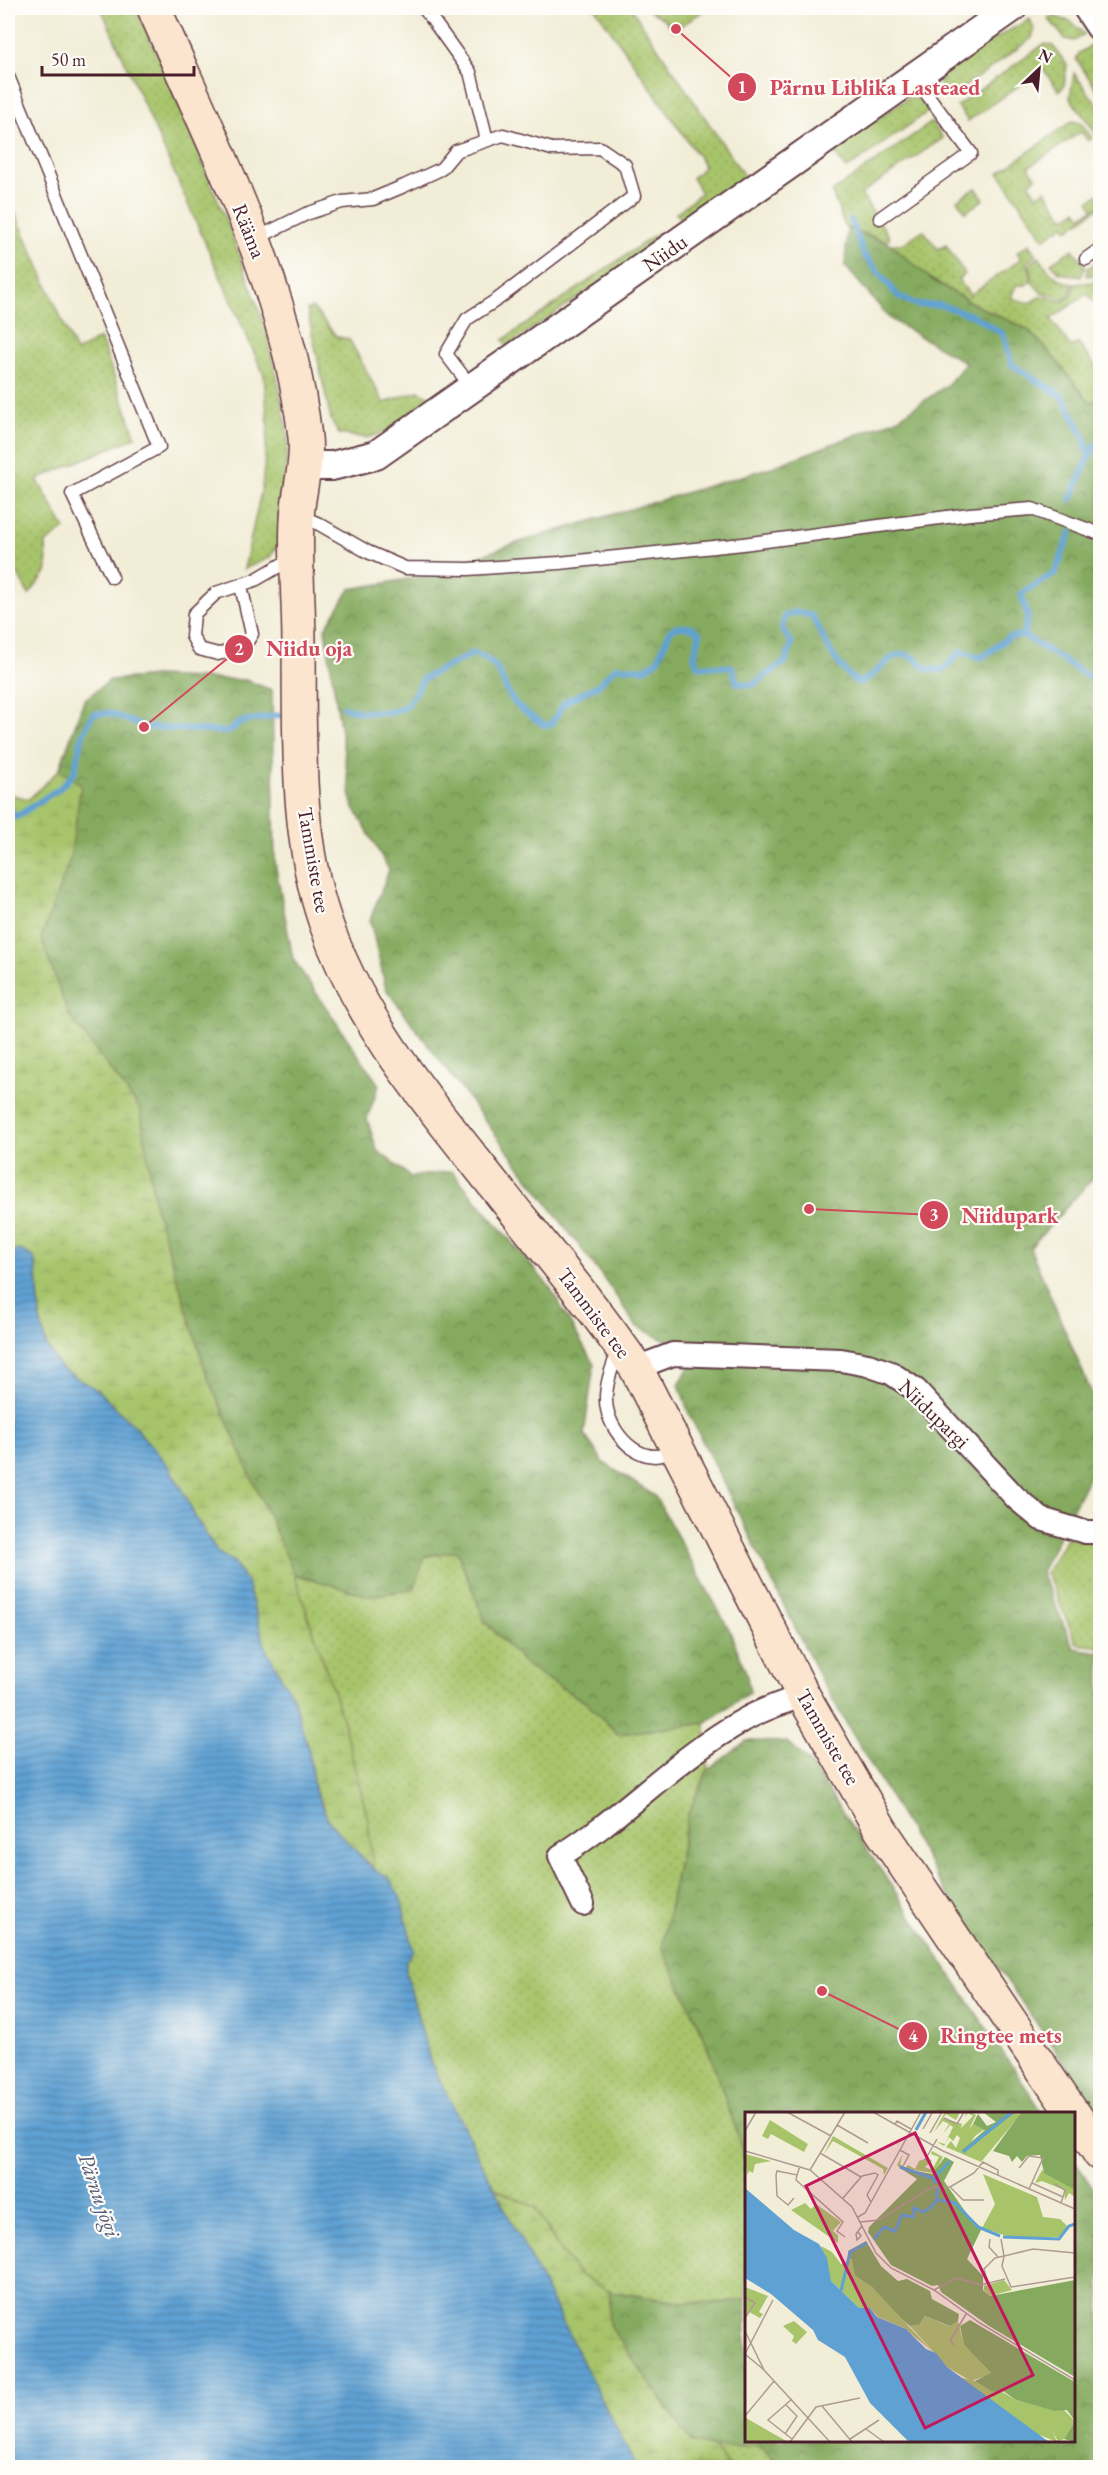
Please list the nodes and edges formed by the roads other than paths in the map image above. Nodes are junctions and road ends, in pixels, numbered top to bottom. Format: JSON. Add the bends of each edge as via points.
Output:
{"nodes":[{"id":1,"x":154,"y":8,"type":"edge"},
{"id":2,"x":424,"y":8,"type":"edge"},
{"id":3,"x":1012,"y":8,"type":"edge"},
{"id":4,"x":1088,"y":8,"type":"edge"},
{"id":5,"x":1101,"y":27,"type":"edge"},
{"id":6,"x":8,"y":76,"type":"edge"},
{"id":7,"x":915,"y":77,"type":"junction"},
{"id":8,"x":487,"y":140,"type":"junction"},
{"id":9,"x":880,"y":218,"type":"dead end"},
{"id":10,"x":254,"y":240,"type":"junction"},
{"id":11,"x":1101,"y":249,"type":"edge"},
{"id":12,"x":1086,"y":259,"type":"dead end"},
{"id":13,"x":472,"y":388,"type":"junction"},
{"id":14,"x":304,"y":466,"type":"junction"},
{"id":15,"x":297,"y":515,"type":"junction"},
{"id":16,"x":1101,"y":534,"type":"edge"},
{"id":17,"x":297,"y":555,"type":"junction"},
{"id":18,"x":112,"y":577,"type":"dead end"},
{"id":19,"x":241,"y":586,"type":"junction"},
{"id":20,"x":628,"y":1357,"type":"junction"},
{"id":21,"x":677,"y":1448,"type":"junction"},
{"id":22,"x":1101,"y":1532,"type":"edge"},
{"id":23,"x":803,"y":1695,"type":"junction"},
{"id":24,"x":583,"y":1904,"type":"dead end"},
{"id":25,"x":1072,"y":2112,"type":"edge"},
{"id":26,"x":1075,"y":2117,"type":"edge"},
{"id":27,"x":1101,"y":2154,"type":"edge"}],
"edges":[{"from":1,"to":10,"type":"main road","name":"Rääma"},
{"from":2,"to":8,"type":"lane","via":[[470,72]]},
{"from":3,"to":7,"type":"street","name":"Niidu"},
{"from":4,"to":5,"type":"street"},
{"from":6,"to":18,"type":"lane","via":[[159,447],[72,494]]},
{"from":7,"to":9,"type":"lane","via":[[971,153]]},
{"from":7,"to":13,"type":"street","name":"Niidu"},
{"from":8,"to":10,"type":"lane","via":[[456,151],[441,170],[404,186],[373,199],[342,202],[306,214]]},
{"from":8,"to":13,"type":"lane","via":[[503,135],[552,149],[600,148],[625,165],[634,196],[467,319],[446,354]]},
{"from":10,"to":14,"type":"main road","name":"Rääma","via":[[290,358],[305,440]]},
{"from":11,"to":12,"type":"lane"},
{"from":13,"to":14,"type":"street","name":"Niidu","via":[[376,455],[332,466]]},
{"from":14,"to":15,"type":"main road","name":"Tammiste tee"},
{"from":15,"to":16,"type":"lane","via":[[405,568],[468,569],[559,563],[1032,509]]},
{"from":15,"to":17,"type":"main road","name":"Tammiste tee"},
{"from":17,"to":19,"type":"lane"},
{"from":17,"to":20,"type":"main road","name":"Tammiste tee","via":[[301,771],[308,845],[325,922],[372,1023],[434,1110]]},
{"from":19,"to":19,"type":"lane","via":[[252,634],[242,649],[218,654],[199,649],[192,636],[194,614],[216,593]]},
{"from":20,"to":21,"type":"main road","name":"Tammiste tee"},
{"from":20,"to":21,"type":"lane","via":[[609,1372],[606,1408],[620,1439],[645,1456],[665,1456]]},
{"from":20,"to":22,"type":"street","name":"Niidupargi","via":[[673,1354],[841,1360],[891,1373],[916,1390],[1016,1498],[1041,1519],[1085,1532]]},
{"from":21,"to":23,"type":"main road","name":"Tammiste tee"},
{"from":23,"to":24,"type":"street","via":[[744,1719],[560,1857]]},
{"from":23,"to":25,"type":"main road","name":"Tammiste tee","via":[[881,1830]]},
{"from":26,"to":27,"type":"main road","name":"Tammiste tee"}]}
